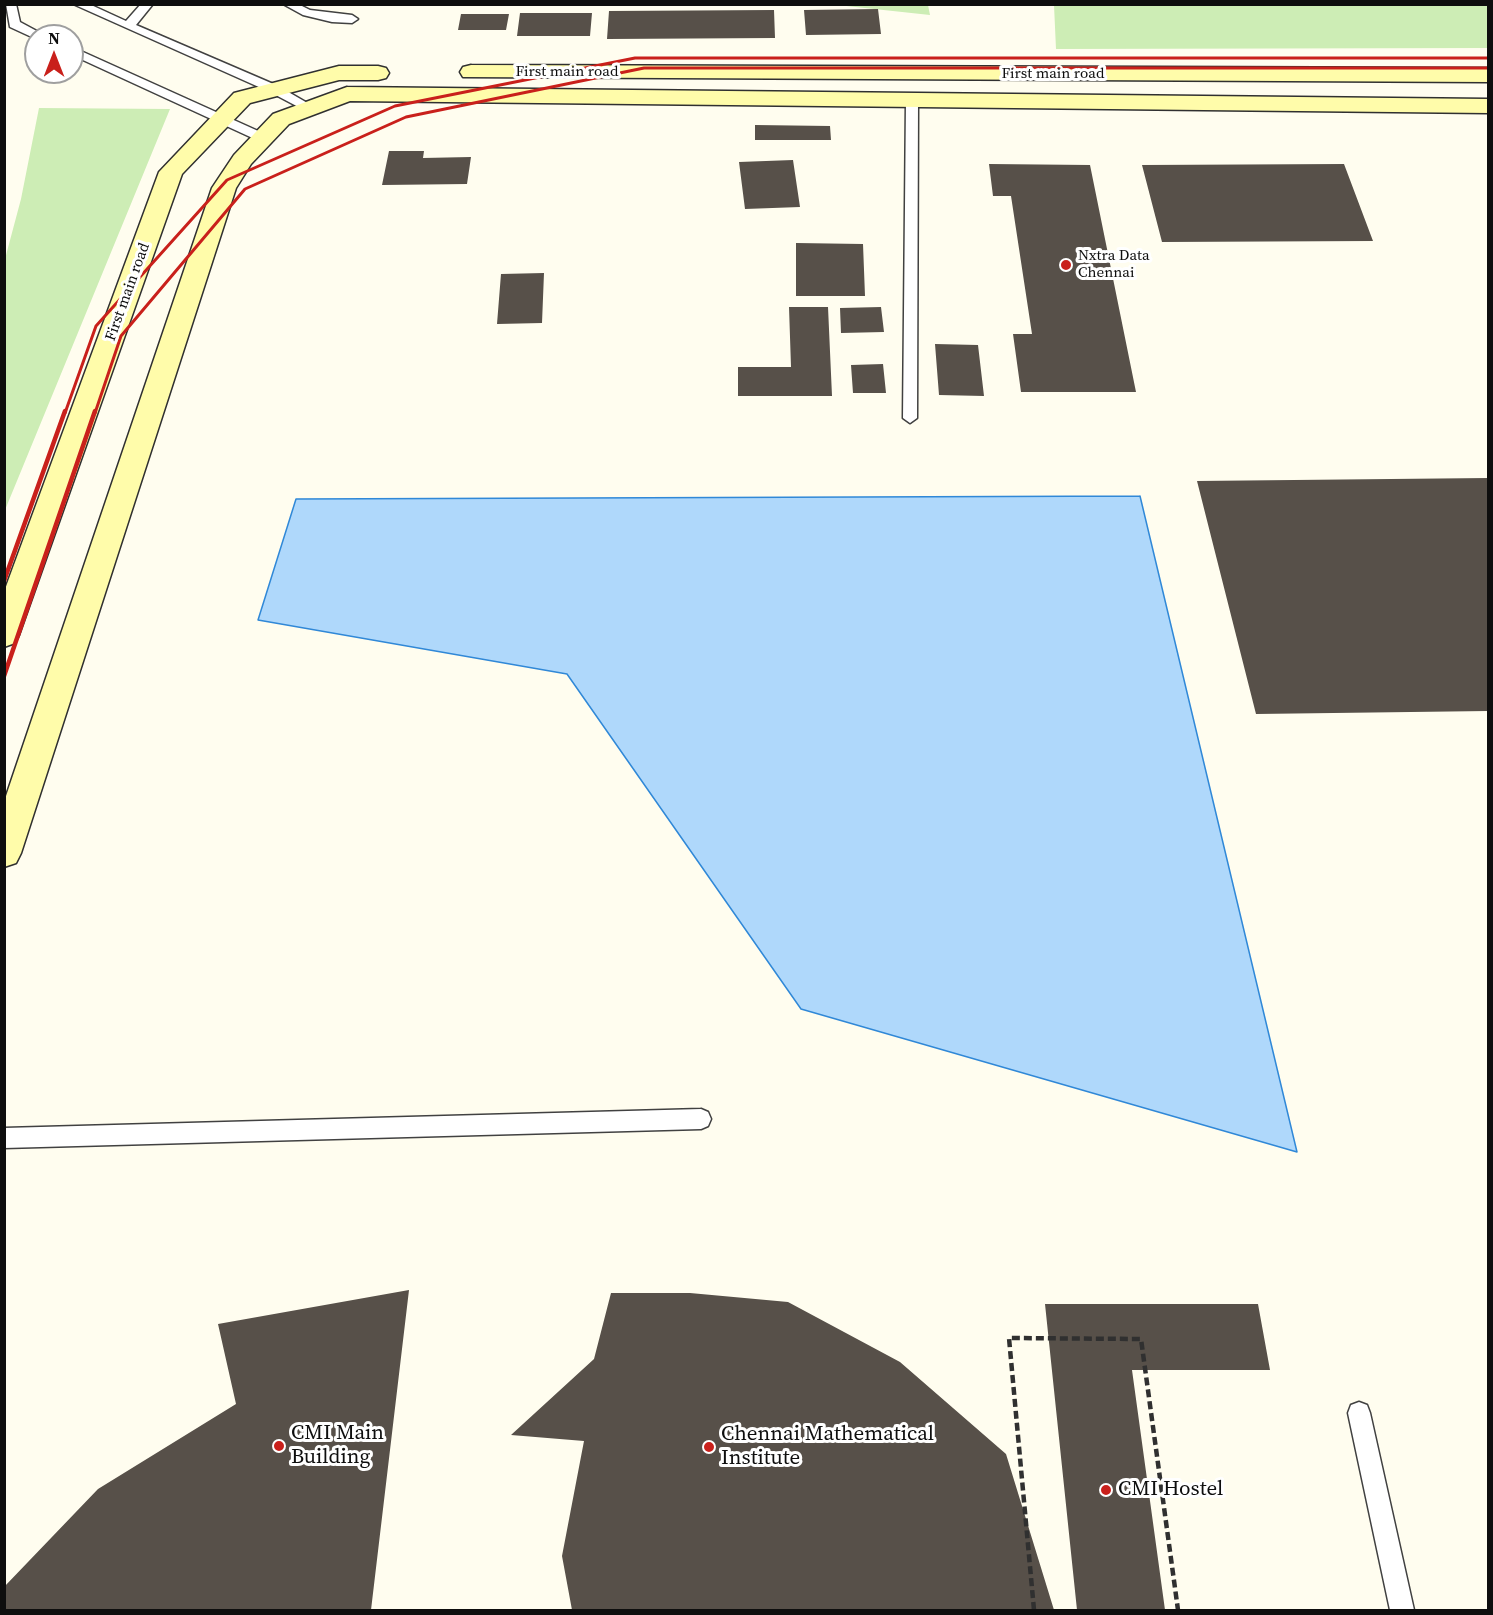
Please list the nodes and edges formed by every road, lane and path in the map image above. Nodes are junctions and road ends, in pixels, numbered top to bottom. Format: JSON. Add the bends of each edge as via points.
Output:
{"nodes":[{"id":1,"x":78,"y":4,"type":"edge"},
{"id":2,"x":148,"y":4,"type":"edge"},
{"id":3,"x":288,"y":4,"type":"edge"},
{"id":4,"x":12,"y":5,"type":"edge"},
{"id":5,"x":4,"y":7,"type":"edge"},
{"id":6,"x":352,"y":19,"type":"dead end"},
{"id":7,"x":128,"y":26,"type":"junction"},
{"id":8,"x":24,"y":29,"type":"edge"},
{"id":9,"x":84,"y":57,"type":"edge"},
{"id":10,"x":1488,"y":75,"type":"edge"},
{"id":11,"x":274,"y":89,"type":"junction"},
{"id":12,"x":912,"y":100,"type":"junction"},
{"id":13,"x":1488,"y":106,"type":"edge"},
{"id":14,"x":310,"y":108,"type":"junction"},
{"id":15,"x":221,"y":120,"type":"junction"},
{"id":16,"x":263,"y":138,"type":"junction"},
{"id":17,"x":910,"y":418,"type":"dead end"},
{"id":18,"x":4,"y":635,"type":"edge"},
{"id":19,"x":4,"y":853,"type":"edge"},
{"id":20,"x":701,"y":1119,"type":"dead end"},
{"id":21,"x":4,"y":1138,"type":"edge"},
{"id":22,"x":1359,"y":1413,"type":"dead end"},
{"id":23,"x":1034,"y":1611,"type":"edge"},
{"id":24,"x":1178,"y":1611,"type":"edge"},
{"id":25,"x":1402,"y":1611,"type":"edge"}],
"edges":[{"from":1,"to":7,"type":"lane"},
{"from":2,"to":7,"type":"lane"},
{"from":3,"to":6,"type":"lane","via":[[316,15]]},
{"from":4,"to":5,"type":"lane"},
{"from":4,"to":8,"type":"lane","via":[[14,24]]},
{"from":7,"to":11,"type":"lane"},
{"from":9,"to":15,"type":"lane"},
{"from":10,"to":11,"type":"street","name":"First main road","via":[[339,73]]},
{"from":11,"to":14,"type":"lane"},
{"from":11,"to":15,"type":"street","name":"First main road","via":[[242,98]]},
{"from":12,"to":13,"type":"street"},
{"from":12,"to":14,"type":"street","via":[[347,94]]},
{"from":12,"to":17,"type":"lane"},
{"from":14,"to":16,"type":"street","via":[[281,119]]},
{"from":15,"to":16,"type":"lane"},
{"from":15,"to":18,"type":"street","name":"First main road","via":[[171,172]]},
{"from":16,"to":19,"type":"street","via":[[242,160],[224,188]]},
{"from":20,"to":21,"type":"lane"},
{"from":22,"to":25,"type":"lane"},
{"from":23,"to":24,"type":"path","via":[[1009,1338],[1141,1339]]}]}
